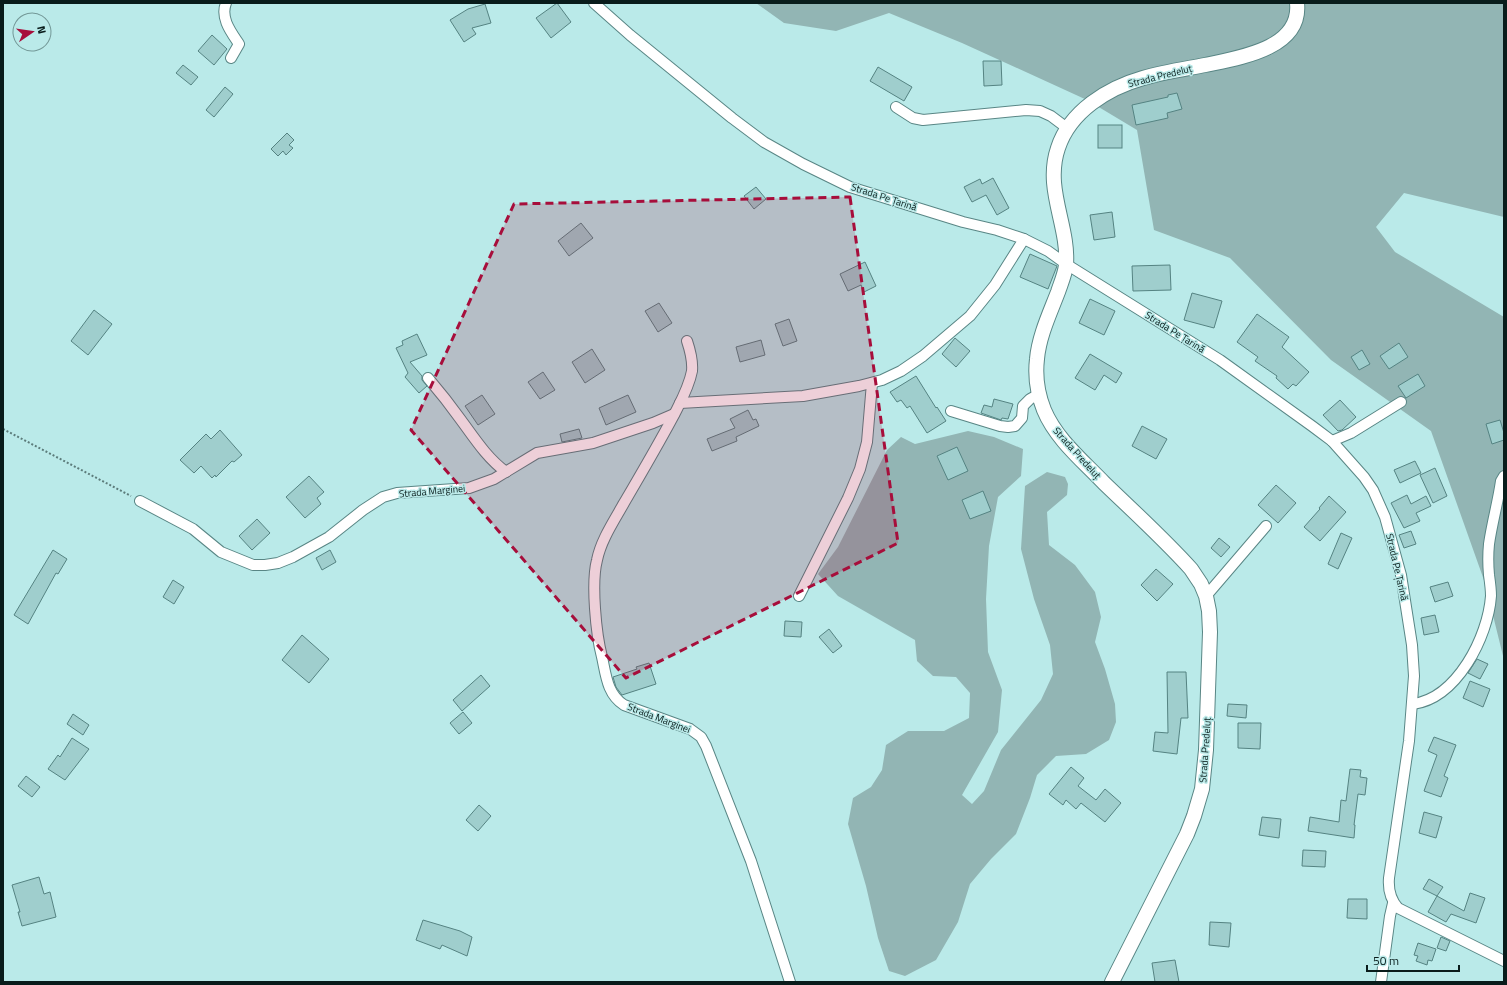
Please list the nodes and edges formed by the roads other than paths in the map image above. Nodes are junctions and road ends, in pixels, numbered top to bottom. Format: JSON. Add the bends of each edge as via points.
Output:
{"nodes":[{"id":1,"x":226,"y":3,"type":"edge"},
{"id":2,"x":594,"y":3,"type":"edge"},
{"id":3,"x":1297,"y":3,"type":"edge"},
{"id":4,"x":231,"y":58,"type":"dead end"},
{"id":5,"x":896,"y":107,"type":"dead end"},
{"id":6,"x":1067,"y":128,"type":"junction"},
{"id":7,"x":1024,"y":239,"type":"junction"},
{"id":8,"x":1066,"y":264,"type":"junction"},
{"id":9,"x":687,"y":341,"type":"dead end"},
{"id":10,"x":428,"y":378,"type":"dead end"},
{"id":11,"x":872,"y":383,"type":"junction"},
{"id":12,"x":1039,"y":394,"type":"junction"},
{"id":13,"x":1401,"y":402,"type":"dead end"},
{"id":14,"x":680,"y":403,"type":"junction"},
{"id":15,"x":951,"y":411,"type":"dead end"},
{"id":16,"x":674,"y":414,"type":"junction"},
{"id":17,"x":1332,"y":441,"type":"junction"},
{"id":18,"x":506,"y":472,"type":"junction"},
{"id":19,"x":1504,"y":476,"type":"edge"},
{"id":20,"x":140,"y":500,"type":"road end"},
{"id":21,"x":1266,"y":526,"type":"dead end"},
{"id":22,"x":799,"y":596,"type":"dead end"},
{"id":23,"x":1206,"y":596,"type":"junction"},
{"id":24,"x":1413,"y":704,"type":"junction"},
{"id":25,"x":1393,"y":903,"type":"junction"},
{"id":26,"x":1504,"y":961,"type":"edge"},
{"id":27,"x":790,"y":982,"type":"edge"},
{"id":28,"x":1112,"y":982,"type":"edge"},
{"id":29,"x":1380,"y":982,"type":"edge"}],
"edges":[{"from":1,"to":4,"type":"street","via":[[224,15],[239,44]]},
{"from":2,"to":7,"type":"street","name":"Strada Pe Țarină","via":[[732,118],[764,142],[803,164],[850,187]]},
{"from":3,"to":6,"type":"main road","name":"Strada Predeluț","via":[[1295,23],[1275,44],[1249,55],[1161,73],[1123,85],[1091,104]]},
{"from":5,"to":6,"type":"street","via":[[913,118],[924,120],[1007,111],[1040,111]]},
{"from":6,"to":8,"type":"main road","name":"Strada Predeluț","via":[[1058,148],[1053,174]]},
{"from":7,"to":8,"type":"street","name":"Strada Pe Țarină"},
{"from":7,"to":11,"type":"street","via":[[995,285],[970,316],[923,356],[901,371]]},
{"from":8,"to":12,"type":"main road","name":"Strada Predeluț","via":[[1039,345],[1036,376]]},
{"from":8,"to":17,"type":"street","name":"Strada Pe Țarină","via":[[1220,360]]},
{"from":9,"to":14,"type":"street","name":"Strada Marginei","via":[[692,357],[692,370]]},
{"from":10,"to":18,"type":"street","via":[[486,455]]},
{"from":11,"to":14,"type":"street","via":[[803,396]]},
{"from":11,"to":22,"type":"street","via":[[867,442],[860,469]]},
{"from":12,"to":15,"type":"street","via":[[1023,406],[1022,418],[1015,426],[1000,426]]},
{"from":12,"to":23,"type":"main road","name":"Strada Predeluț","via":[[1044,410],[1062,438],[1181,558],[1201,584]]},
{"from":13,"to":17,"type":"street","via":[[1351,433]]},
{"from":14,"to":16,"type":"street","name":"Strada Marginei"},
{"from":16,"to":18,"type":"street","name":"Strada Marginei","via":[[593,443],[537,453]]},
{"from":16,"to":27,"type":"street","name":"Strada Marginei","via":[[605,538],[597,561],[594,584],[598,644],[606,680],[618,701],[690,729],[701,737],[751,861]]},
{"from":17,"to":24,"type":"street","name":"Strada Pe Țarină","via":[[1364,477],[1385,517],[1401,574],[1412,645]]},
{"from":18,"to":20,"type":"street","name":"Strada Marginei","via":[[469,488],[397,493],[383,497],[329,537],[293,557],[265,565],[253,565],[222,552],[193,529]]},
{"from":19,"to":24,"type":"street","via":[[1490,543],[1488,560],[1491,594],[1489,614],[1483,633],[1458,676],[1442,692],[1429,700]]},
{"from":21,"to":23,"type":"street"},
{"from":23,"to":28,"type":"main road","name":"Strada Predeluț","via":[[1210,632],[1205,769],[1198,803],[1187,834]]},
{"from":24,"to":25,"type":"street","name":"Strada Pe Țarină","via":[[1388,878]]},
{"from":25,"to":26,"type":"street","via":[[1398,908]]},
{"from":25,"to":29,"type":"street","name":"Strada Pe Țarină"}]}
